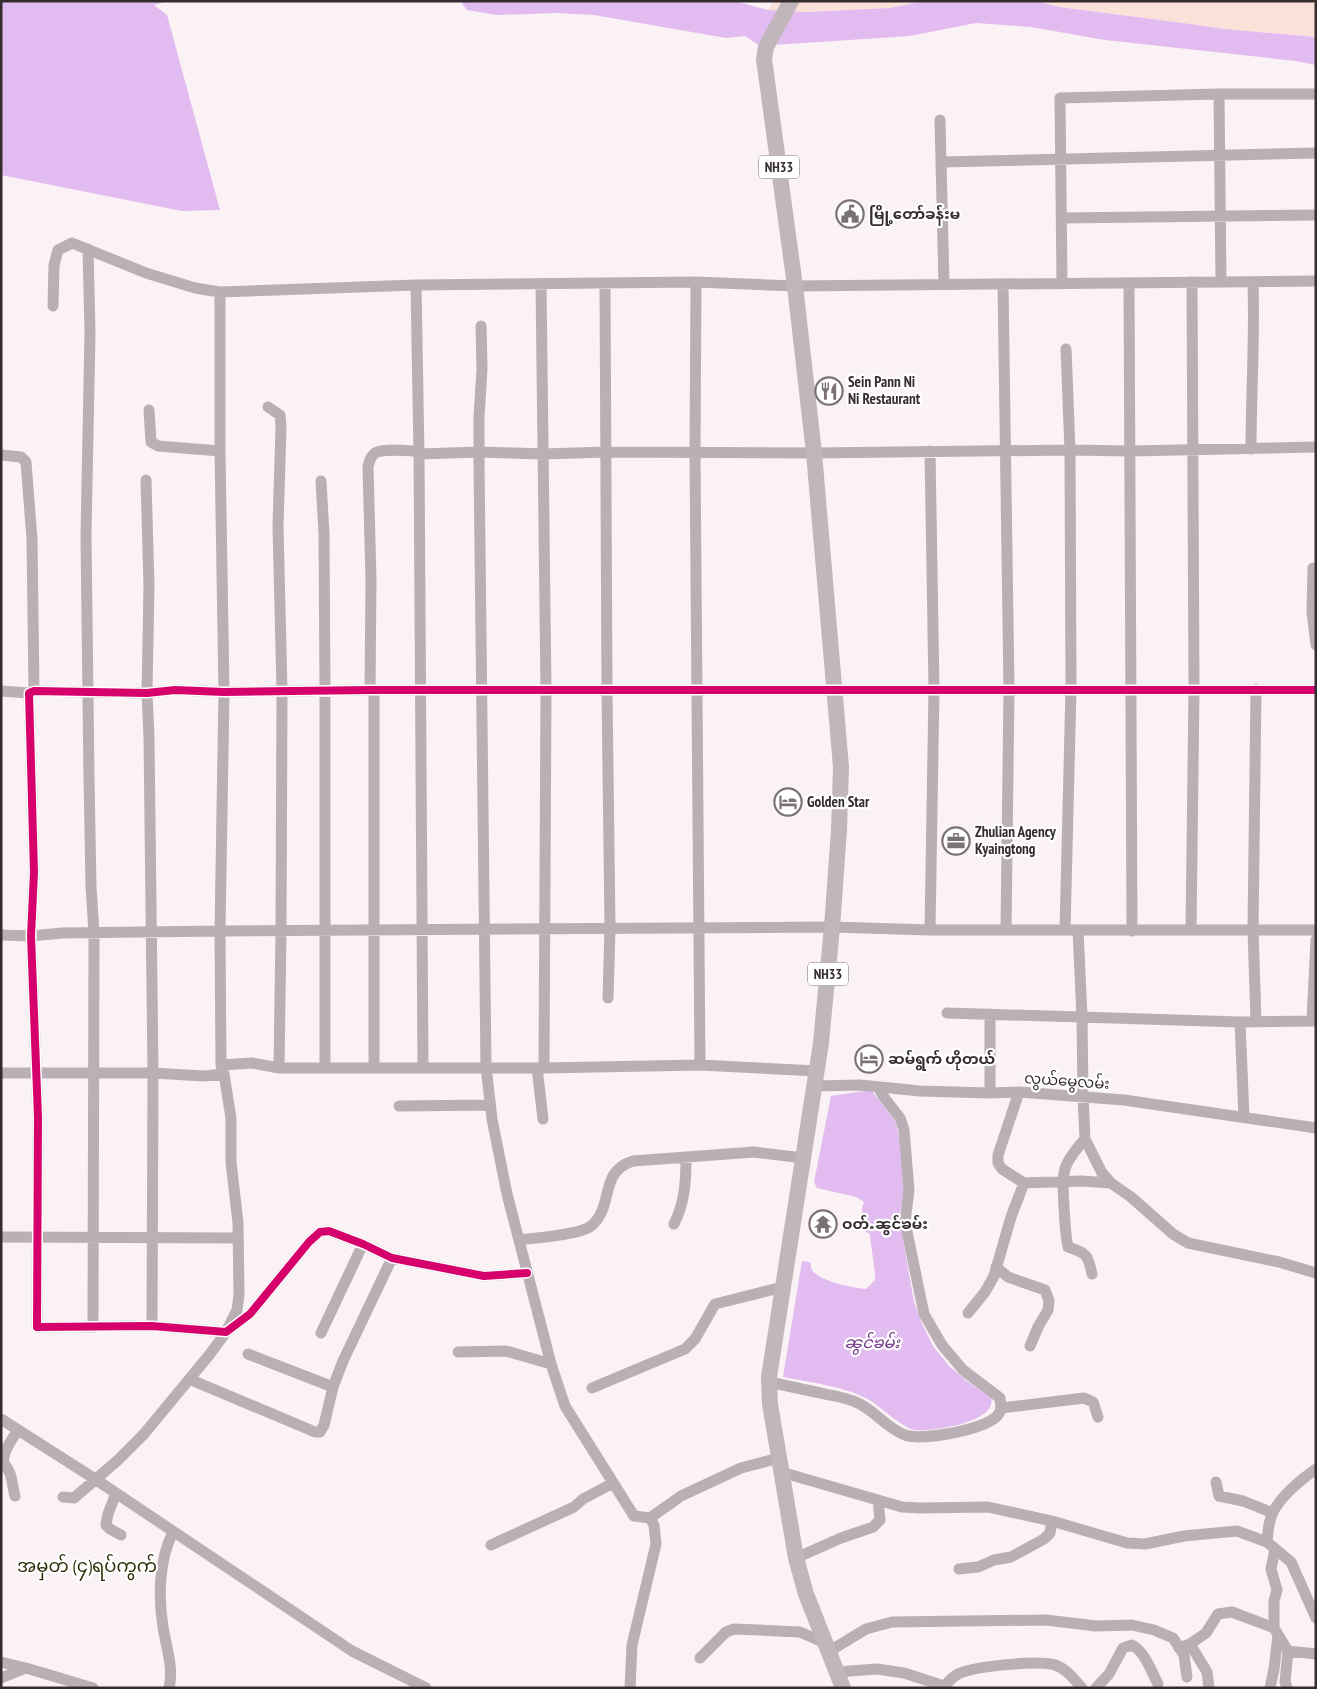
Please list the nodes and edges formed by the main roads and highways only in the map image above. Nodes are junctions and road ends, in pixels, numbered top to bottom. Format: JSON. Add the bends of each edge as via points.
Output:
{"nodes":[{"id":1,"x":789,"y":5,"type":"edge"},
{"id":2,"x":843,"y":1688,"type":"edge"}],
"edges":[{"from":1,"to":2,"type":"highway","number":"NH33","via":[[766,47],[764,59],[814,453],[841,767],[832,927],[816,1078],[769,1382],[796,1558],[806,1594]]}]}
